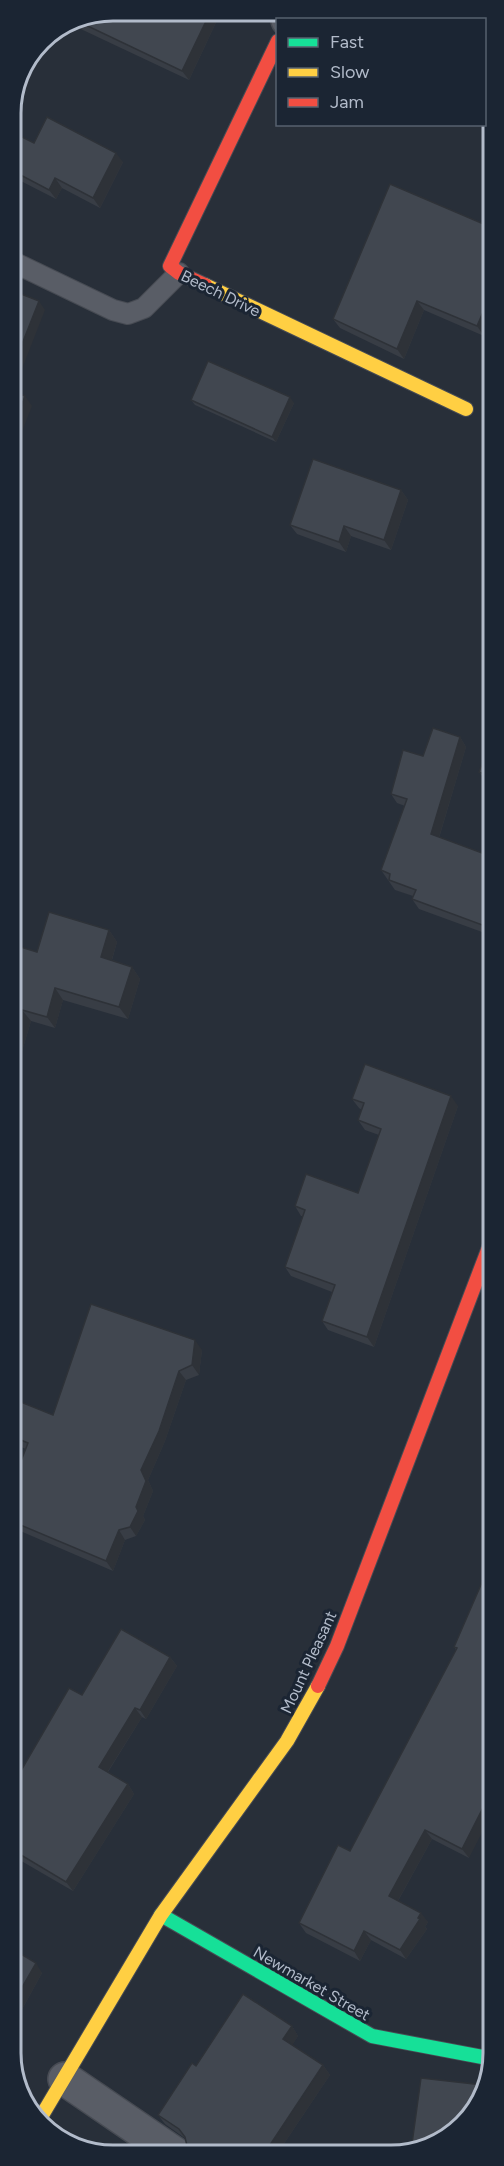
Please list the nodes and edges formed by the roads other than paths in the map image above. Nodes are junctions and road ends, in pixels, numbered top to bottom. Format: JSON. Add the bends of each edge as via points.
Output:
{"nodes":[{"id":1,"x":276,"y":45,"type":"edge"},
{"id":2,"x":21,"y":266,"type":"edge"},
{"id":3,"x":179,"y":273,"type":"junction"},
{"id":4,"x":466,"y":409,"type":"dead end"},
{"id":5,"x":483,"y":1263,"type":"edge"},
{"id":6,"x":161,"y":1915,"type":"junction"},
{"id":7,"x":483,"y":2057,"type":"edge"},
{"id":8,"x":65,"y":2079,"type":"junction"},
{"id":9,"x":43,"y":2113,"type":"edge"},
{"id":10,"x":162,"y":2145,"type":"edge"}],
"edges":[{"from":1,"to":3,"type":"street","name":"Beech Drive","via":[[170,267]]},
{"from":2,"to":3,"type":"lane","via":[[128,314],[144,308]]},
{"from":3,"to":4,"type":"street","name":"Beech Drive"},
{"from":5,"to":6,"type":"street","name":"Mount Pleasant","via":[[337,1646],[314,1695],[287,1741]]},
{"from":6,"to":7,"type":"street","name":"Newmarket Street","via":[[372,2036]]},
{"from":6,"to":8,"type":"street","name":"Mount Pleasant"},
{"from":8,"to":9,"type":"street","name":"Mount Pleasant"},
{"from":8,"to":10,"type":"street"}]}
